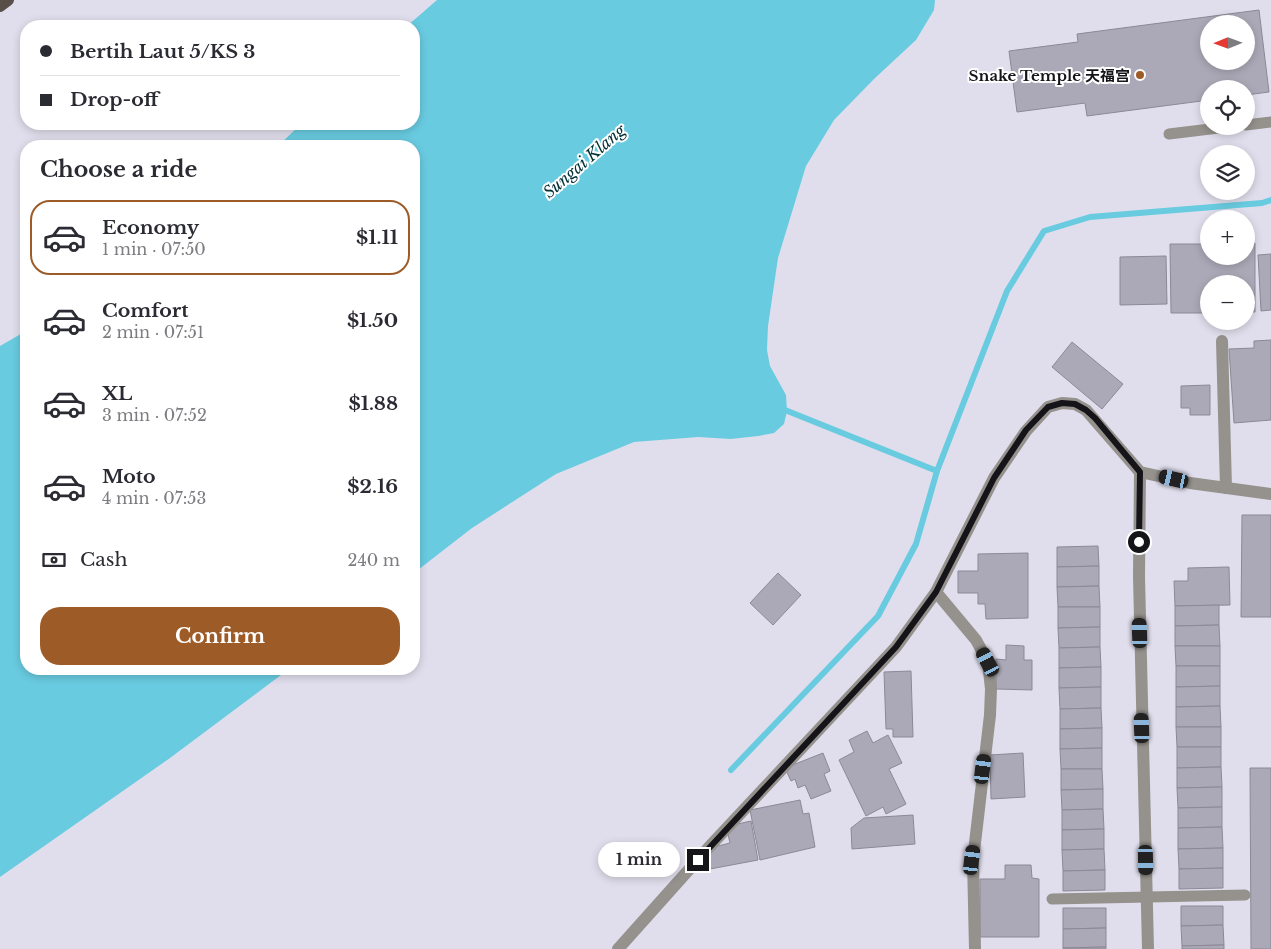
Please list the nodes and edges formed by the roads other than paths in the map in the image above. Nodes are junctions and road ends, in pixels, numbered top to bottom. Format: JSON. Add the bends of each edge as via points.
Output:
{"nodes":[{"id":1,"x":8,"y":0,"type":"edge"},
{"id":2,"x":0,"y":6,"type":"edge"},
{"id":3,"x":1271,"y":122,"type":"edge"},
{"id":4,"x":1255,"y":124,"type":"edge"},
{"id":5,"x":1200,"y":130,"type":"edge"},
{"id":6,"x":1169,"y":134,"type":"dead end"},
{"id":7,"x":1222,"y":341,"type":"dead end"},
{"id":8,"x":1140,"y":472,"type":"junction"},
{"id":9,"x":1226,"y":488,"type":"junction"},
{"id":10,"x":1271,"y":494,"type":"edge"},
{"id":11,"x":936,"y":592,"type":"junction"},
{"id":12,"x":1245,"y":895,"type":"dead end"},
{"id":13,"x":1146,"y":897,"type":"junction"},
{"id":14,"x":1052,"y":899,"type":"dead end"},
{"id":15,"x":618,"y":949,"type":"edge"},
{"id":16,"x":975,"y":949,"type":"edge"},
{"id":17,"x":1148,"y":949,"type":"edge"}],
"edges":[{"from":1,"to":2,"type":"main road"},
{"from":3,"to":4,"type":"lane"},
{"from":5,"to":6,"type":"lane"},
{"from":7,"to":9,"type":"street"},
{"from":8,"to":9,"type":"street"},
{"from":8,"to":11,"type":"street","via":[[1086,410],[1075,404],[1048,407],[1026,430],[994,478]]},
{"from":8,"to":13,"type":"street"},
{"from":9,"to":10,"type":"street"},
{"from":11,"to":15,"type":"street","via":[[896,647]]},
{"from":11,"to":16,"type":"street","via":[[976,640],[988,662],[991,689],[972,860]]},
{"from":12,"to":13,"type":"lane"},
{"from":13,"to":14,"type":"lane"},
{"from":13,"to":17,"type":"street"}]}
